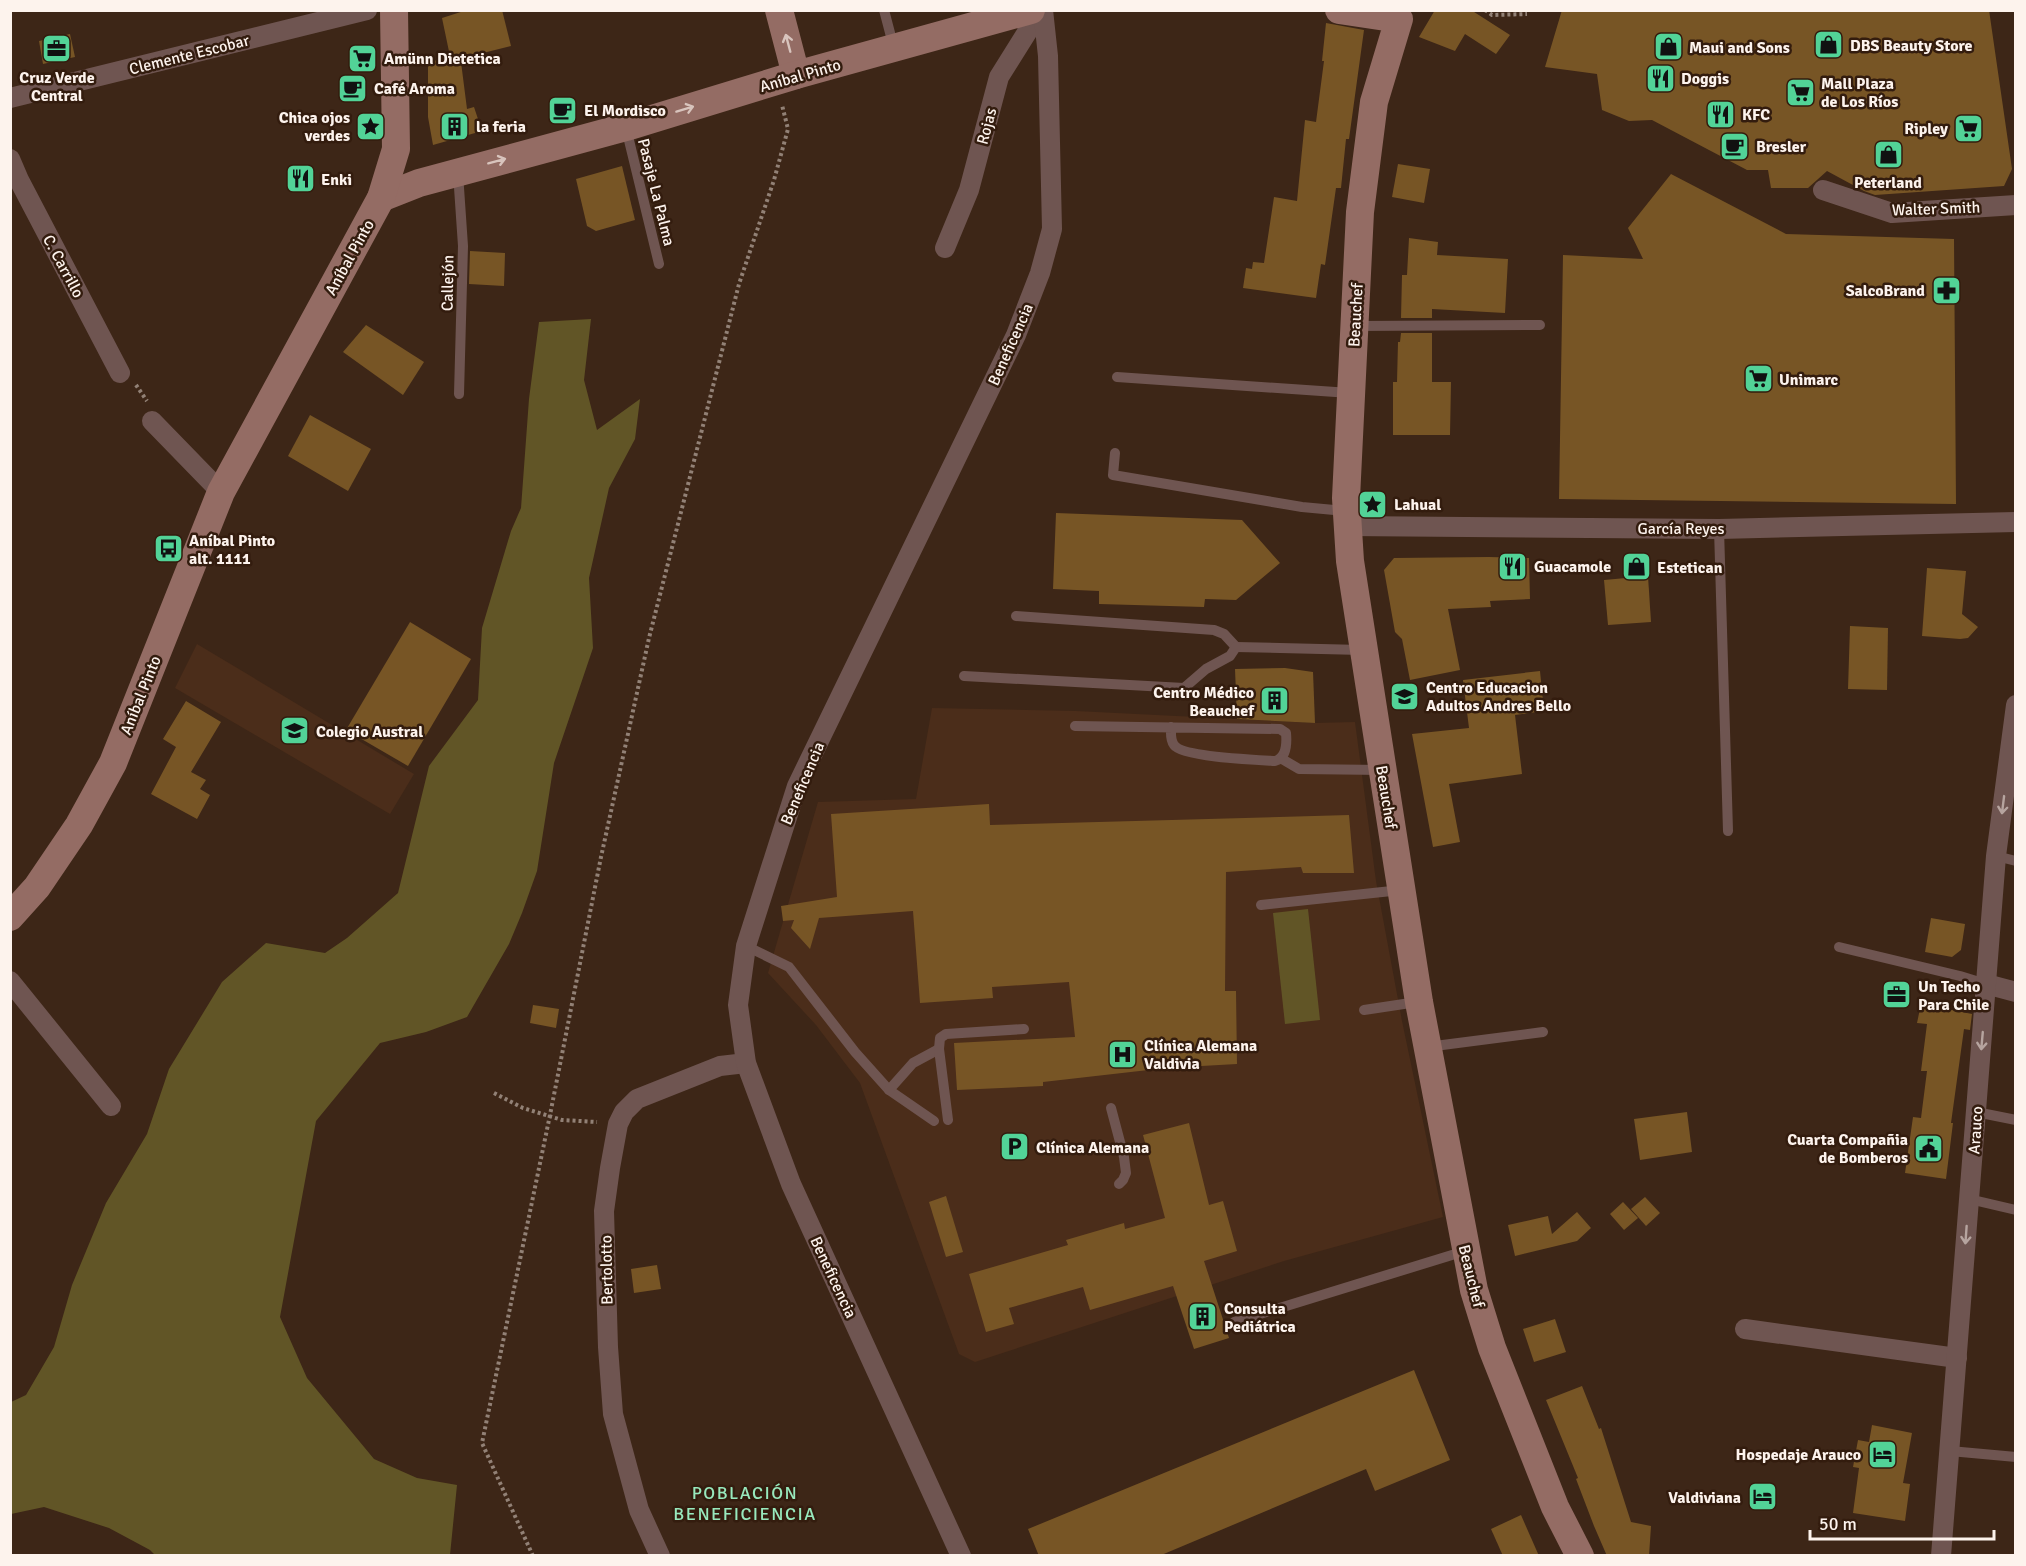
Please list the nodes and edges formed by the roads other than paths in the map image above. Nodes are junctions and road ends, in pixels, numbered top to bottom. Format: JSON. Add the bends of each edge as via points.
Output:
{"nodes":[{"id":1,"x":367,"y":10,"type":"edge"},
{"id":2,"x":394,"y":10,"type":"edge"},
{"id":3,"x":778,"y":10,"type":"edge"},
{"id":4,"x":884,"y":10,"type":"edge"},
{"id":5,"x":1031,"y":10,"type":"edge"},
{"id":6,"x":1042,"y":10,"type":"edge"},
{"id":7,"x":1339,"y":10,"type":"edge"},
{"id":8,"x":894,"y":48,"type":"junction"},
{"id":9,"x":786,"y":78,"type":"junction"},
{"id":10,"x":10,"y":98,"type":"edge"},
{"id":11,"x":626,"y":127,"type":"junction"},
{"id":12,"x":10,"y":159,"type":"edge"},
{"id":13,"x":458,"y":172,"type":"junction"},
{"id":14,"x":1823,"y":190,"type":"dead end"},
{"id":15,"x":381,"y":198,"type":"junction"},
{"id":16,"x":2016,"y":205,"type":"edge"},
{"id":17,"x":945,"y":248,"type":"dead end"},
{"id":18,"x":659,"y":264,"type":"dead end"},
{"id":19,"x":1540,"y":325,"type":"dead end"},
{"id":20,"x":1356,"y":326,"type":"junction"},
{"id":21,"x":120,"y":373,"type":"road end"},
{"id":22,"x":1117,"y":377,"type":"dead end"},
{"id":23,"x":1350,"y":393,"type":"junction"},
{"id":24,"x":459,"y":394,"type":"dead end"},
{"id":25,"x":152,"y":421,"type":"road end"},
{"id":26,"x":1115,"y":453,"type":"dead end"},
{"id":27,"x":220,"y":492,"type":"junction"},
{"id":28,"x":1346,"y":519,"type":"junction"},
{"id":29,"x":2016,"y":522,"type":"edge"},
{"id":30,"x":1719,"y":529,"type":"junction"},
{"id":31,"x":1016,"y":616,"type":"dead end"},
{"id":32,"x":1236,"y":647,"type":"junction"},
{"id":33,"x":1365,"y":650,"type":"junction"},
{"id":34,"x":964,"y":676,"type":"dead end"},
{"id":35,"x":2016,"y":705,"type":"edge"},
{"id":36,"x":1075,"y":726,"type":"dead end"},
{"id":37,"x":1172,"y":727,"type":"junction"},
{"id":38,"x":1281,"y":759,"type":"junction"},
{"id":39,"x":1383,"y":770,"type":"junction"},
{"id":40,"x":1728,"y":831,"type":"dead end"},
{"id":41,"x":1996,"y":856,"type":"junction"},
{"id":42,"x":2016,"y":861,"type":"edge"},
{"id":43,"x":1402,"y":890,"type":"junction"},
{"id":44,"x":1261,"y":904,"type":"dead end"},
{"id":45,"x":10,"y":917,"type":"edge"},
{"id":46,"x":746,"y":946,"type":"junction"},
{"id":47,"x":1839,"y":946,"type":"dead end"},
{"id":48,"x":10,"y":981,"type":"edge"},
{"id":49,"x":1986,"y":984,"type":"junction"},
{"id":50,"x":2016,"y":992,"type":"edge"},
{"id":51,"x":1419,"y":1002,"type":"junction"},
{"id":52,"x":1364,"y":1010,"type":"dead end"},
{"id":53,"x":1024,"y":1029,"type":"dead end"},
{"id":54,"x":1543,"y":1032,"type":"dead end"},
{"id":55,"x":1427,"y":1047,"type":"junction"},
{"id":56,"x":939,"y":1049,"type":"junction"},
{"id":57,"x":746,"y":1063,"type":"junction"},
{"id":58,"x":889,"y":1090,"type":"junction"},
{"id":59,"x":111,"y":1106,"type":"dead end"},
{"id":60,"x":1111,"y":1108,"type":"dead end"},
{"id":61,"x":1976,"y":1112,"type":"junction"},
{"id":62,"x":948,"y":1120,"type":"dead end"},
{"id":63,"x":2016,"y":1120,"type":"edge"},
{"id":64,"x":934,"y":1121,"type":"dead end"},
{"id":65,"x":1119,"y":1184,"type":"dead end"},
{"id":66,"x":1969,"y":1199,"type":"junction"},
{"id":67,"x":2016,"y":1210,"type":"edge"},
{"id":68,"x":1465,"y":1251,"type":"junction"},
{"id":69,"x":1234,"y":1322,"type":"dead end"},
{"id":70,"x":1745,"y":1329,"type":"dead end"},
{"id":71,"x":1957,"y":1358,"type":"junction"},
{"id":72,"x":1950,"y":1451,"type":"junction"},
{"id":73,"x":2016,"y":1457,"type":"edge"},
{"id":74,"x":660,"y":1556,"type":"edge"},
{"id":75,"x":961,"y":1556,"type":"edge"},
{"id":76,"x":1580,"y":1556,"type":"edge"},
{"id":77,"x":1941,"y":1556,"type":"edge"}],
"edges":[{"from":1,"to":10,"type":"street","name":"Clemente Escobar"},
{"from":2,"to":15,"type":"main road","via":[[396,149]]},
{"from":9,"to":3,"type":"main road","one_way":true},
{"from":4,"to":8,"type":"lane"},
{"from":5,"to":8,"type":"main road","name":"Aníbal Pinto"},
{"from":6,"to":17,"type":"street","name":"Rojas","via":[[999,77],[969,190]]},
{"from":6,"to":46,"type":"street","name":"Beneficencia","via":[[1048,56],[1052,229],[1040,273],[1016,335],[797,786]]},
{"from":7,"to":20,"type":"main road","name":"Beauchef","via":[[1399,19],[1374,102],[1360,212]]},
{"from":8,"to":9,"type":"main road","name":"Aníbal Pinto"},
{"from":11,"to":9,"type":"main road","name":"Aníbal Pinto","one_way":true},
{"from":13,"to":11,"type":"main road","name":"Aníbal Pinto","one_way":true},
{"from":11,"to":18,"type":"lane","name":"Pasaje La Palma"},
{"from":12,"to":21,"type":"street","name":"C. Carrillo"},
{"from":13,"to":15,"type":"main road","name":"Aníbal Pinto"},
{"from":13,"to":24,"type":"lane","name":"Callejón","via":[[462,246]]},
{"from":14,"to":16,"type":"street","name":"Walter Smith","via":[[1892,213]]},
{"from":15,"to":27,"type":"main road","name":"Aníbal Pinto"},
{"from":19,"to":20,"type":"lane"},
{"from":20,"to":23,"type":"main road","name":"Beauchef"},
{"from":22,"to":23,"type":"lane"},
{"from":23,"to":28,"type":"main road","name":"Beauchef"},
{"from":25,"to":27,"type":"street"},
{"from":26,"to":28,"type":"lane","via":[[1113,475],[1302,507]]},
{"from":27,"to":45,"type":"main road","name":"Aníbal Pinto","via":[[113,763],[79,825]]},
{"from":28,"to":30,"type":"street","name":"García Reyes"},
{"from":28,"to":33,"type":"main road","name":"Beauchef"},
{"from":29,"to":30,"type":"street","name":"García Reyes"},
{"from":30,"to":40,"type":"lane"},
{"from":31,"to":32,"type":"lane","via":[[1214,630],[1224,633]]},
{"from":32,"to":33,"type":"lane"},
{"from":32,"to":34,"type":"lane","via":[[1230,656],[1206,669],[1184,688]]},
{"from":33,"to":39,"type":"main road","name":"Beauchef"},
{"from":35,"to":41,"type":"street","name":"Arauco","one_way":true},
{"from":36,"to":37,"type":"lane"},
{"from":37,"to":38,"type":"lane","via":[[1171,739],[1181,751]]},
{"from":37,"to":38,"type":"lane","via":[[1280,729],[1286,733]]},
{"from":38,"to":39,"type":"lane","via":[[1299,769]]},
{"from":39,"to":43,"type":"main road","name":"Beauchef"},
{"from":41,"to":42,"type":"lane"},
{"from":41,"to":49,"type":"street","name":"Arauco"},
{"from":43,"to":44,"type":"lane"},
{"from":43,"to":51,"type":"main road","name":"Beauchef"},
{"from":46,"to":57,"type":"street","name":"Beneficencia","via":[[738,1005]]},
{"from":46,"to":58,"type":"lane","via":[[789,967]]},
{"from":47,"to":49,"type":"lane"},
{"from":48,"to":59,"type":"street"},
{"from":49,"to":50,"type":"street"},
{"from":49,"to":61,"type":"street","name":"Arauco","one_way":true},
{"from":51,"to":52,"type":"lane"},
{"from":51,"to":55,"type":"main road","name":"Beauchef"},
{"from":53,"to":56,"type":"lane","via":[[946,1034],[940,1038]]},
{"from":54,"to":55,"type":"lane"},
{"from":55,"to":68,"type":"main road","name":"Beauchef"},
{"from":56,"to":58,"type":"lane","via":[[914,1063]]},
{"from":56,"to":62,"type":"lane"},
{"from":57,"to":74,"type":"street","name":"Bertolotto","via":[[720,1066],[637,1099],[618,1124],[604,1211],[613,1414],[639,1510]]},
{"from":57,"to":75,"type":"street","name":"Beneficencia","via":[[791,1184]]},
{"from":58,"to":64,"type":"lane"},
{"from":60,"to":65,"type":"lane","via":[[1125,1165],[1124,1180]]},
{"from":61,"to":63,"type":"lane"},
{"from":61,"to":66,"type":"street","name":"Arauco"},
{"from":66,"to":67,"type":"lane"},
{"from":66,"to":71,"type":"street","name":"Arauco","one_way":true},
{"from":68,"to":69,"type":"lane"},
{"from":68,"to":76,"type":"main road","name":"Beauchef","via":[[1492,1348],[1555,1507]]},
{"from":70,"to":71,"type":"street"},
{"from":71,"to":72,"type":"street","name":"Arauco"},
{"from":72,"to":73,"type":"lane"},
{"from":72,"to":77,"type":"street","name":"Arauco"}]}
